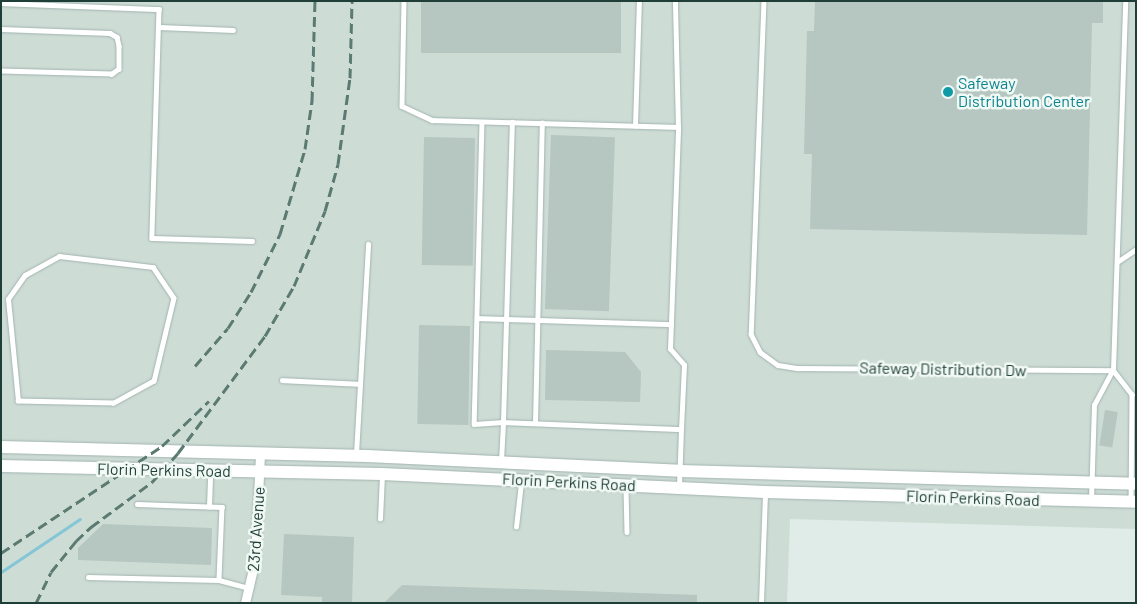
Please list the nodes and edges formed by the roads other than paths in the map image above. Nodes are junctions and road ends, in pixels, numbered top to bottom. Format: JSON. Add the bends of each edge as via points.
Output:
{"nodes":[{"id":1,"x":404,"y":1,"type":"edge"},
{"id":2,"x":639,"y":1,"type":"edge"},
{"id":3,"x":675,"y":1,"type":"edge"},
{"id":4,"x":764,"y":1,"type":"edge"},
{"id":5,"x":1125,"y":1,"type":"edge"},
{"id":6,"x":1,"y":3,"type":"edge"},
{"id":7,"x":159,"y":27,"type":"junction"},
{"id":8,"x":1,"y":29,"type":"edge"},
{"id":9,"x":233,"y":30,"type":"dead end"},
{"id":10,"x":1,"y":71,"type":"edge"},
{"id":11,"x":482,"y":122,"type":"junction"},
{"id":12,"x":512,"y":122,"type":"junction"},
{"id":13,"x":542,"y":123,"type":"junction"},
{"id":14,"x":635,"y":126,"type":"junction"},
{"id":15,"x":678,"y":127,"type":"junction"},
{"id":16,"x":252,"y":241,"type":"dead end"},
{"id":17,"x":368,"y":244,"type":"dead end"},
{"id":18,"x":1136,"y":249,"type":"edge"},
{"id":19,"x":1117,"y":262,"type":"junction"},
{"id":20,"x":1,"y":298,"type":"edge"},
{"id":21,"x":8,"y":298,"type":"junction"},
{"id":22,"x":477,"y":318,"type":"junction"},
{"id":23,"x":506,"y":319,"type":"junction"},
{"id":24,"x":537,"y":320,"type":"junction"},
{"id":25,"x":671,"y":324,"type":"junction"},
{"id":26,"x":1114,"y":370,"type":"junction"},
{"id":27,"x":282,"y":380,"type":"dead end"},
{"id":28,"x":360,"y":384,"type":"junction"},
{"id":29,"x":503,"y":422,"type":"junction"},
{"id":30,"x":534,"y":423,"type":"junction"},
{"id":31,"x":681,"y":429,"type":"junction"},
{"id":32,"x":1,"y":448,"type":"edge"},
{"id":33,"x":260,"y":454,"type":"junction"},
{"id":34,"x":356,"y":456,"type":"junction"},
{"id":35,"x":501,"y":461,"type":"junction"},
{"id":36,"x":1,"y":466,"type":"edge"},
{"id":37,"x":210,"y":471,"type":"junction"},
{"id":38,"x":260,"y":471,"type":"junction"},
{"id":39,"x":680,"y":471,"type":"junction"},
{"id":40,"x":382,"y":474,"type":"junction"},
{"id":41,"x":522,"y":479,"type":"junction"},
{"id":42,"x":1092,"y":483,"type":"junction"},
{"id":43,"x":1134,"y":484,"type":"edge"},
{"id":44,"x":626,"y":486,"type":"junction"},
{"id":45,"x":679,"y":487,"type":"junction"},
{"id":46,"x":765,"y":492,"type":"junction"},
{"id":47,"x":1091,"y":501,"type":"junction"},
{"id":48,"x":1134,"y":502,"type":"edge"},
{"id":49,"x":137,"y":504,"type":"dead end"},
{"id":50,"x":210,"y":507,"type":"junction"},
{"id":51,"x":380,"y":519,"type":"dead end"},
{"id":52,"x":516,"y":527,"type":"dead end"},
{"id":53,"x":627,"y":532,"type":"dead end"},
{"id":54,"x":88,"y":577,"type":"dead end"},
{"id":55,"x":219,"y":580,"type":"junction"},
{"id":56,"x":250,"y":588,"type":"junction"},
{"id":57,"x":245,"y":603,"type":"edge"},
{"id":58,"x":761,"y":603,"type":"edge"}],
"edges":[{"from":1,"to":11,"type":"lane","via":[[402,106],[432,120]]},
{"from":2,"to":14,"type":"lane"},
{"from":3,"to":15,"type":"lane"},
{"from":4,"to":26,"type":"lane","name":"Safeway Distribution Dw","via":[[751,334],[760,352],[778,364],[798,368]]},
{"from":5,"to":19,"type":"lane"},
{"from":6,"to":7,"type":"lane","via":[[159,9]]},
{"from":7,"to":9,"type":"lane"},
{"from":7,"to":16,"type":"lane","via":[[152,238]]},
{"from":8,"to":10,"type":"lane","via":[[110,33],[117,37],[119,46],[118,69],[112,74]]},
{"from":11,"to":12,"type":"lane"},
{"from":11,"to":22,"type":"lane"},
{"from":12,"to":13,"type":"lane"},
{"from":12,"to":23,"type":"lane"},
{"from":13,"to":14,"type":"lane"},
{"from":13,"to":24,"type":"lane"},
{"from":14,"to":15,"type":"lane"},
{"from":15,"to":25,"type":"lane"},
{"from":17,"to":28,"type":"lane"},
{"from":18,"to":19,"type":"lane"},
{"from":19,"to":26,"type":"lane"},
{"from":20,"to":21,"type":"lane"},
{"from":21,"to":21,"type":"lane","via":[[25,275],[59,256],[153,267],[174,298],[154,381],[114,403],[18,401]]},
{"from":22,"to":23,"type":"lane"},
{"from":22,"to":29,"type":"lane","via":[[474,424]]},
{"from":23,"to":24,"type":"lane"},
{"from":23,"to":29,"type":"lane"},
{"from":24,"to":25,"type":"lane"},
{"from":24,"to":30,"type":"lane"},
{"from":25,"to":31,"type":"lane","via":[[670,349],[684,365]]},
{"from":26,"to":42,"type":"lane","via":[[1094,405]]},
{"from":26,"to":43,"type":"lane","via":[[1132,394]]},
{"from":27,"to":28,"type":"lane"},
{"from":28,"to":34,"type":"lane"},
{"from":29,"to":30,"type":"lane"},
{"from":29,"to":35,"type":"lane"},
{"from":30,"to":31,"type":"lane"},
{"from":31,"to":39,"type":"lane"},
{"from":32,"to":33,"type":"main road","name":"Florin Perkins Road"},
{"from":33,"to":34,"type":"main road","name":"Florin Perkins Road"},
{"from":33,"to":38,"type":"street","name":"23rd Avenue"},
{"from":34,"to":35,"type":"main road","name":"Florin Perkins Road"},
{"from":35,"to":39,"type":"main road","name":"Florin Perkins Road"},
{"from":36,"to":37,"type":"main road","name":"Florin Perkins Road"},
{"from":37,"to":38,"type":"main road","name":"Florin Perkins Road"},
{"from":37,"to":50,"type":"lane"},
{"from":38,"to":40,"type":"main road","name":"Florin Perkins Road"},
{"from":38,"to":56,"type":"street","name":"23rd Avenue","via":[[256,560]]},
{"from":39,"to":42,"type":"main road","name":"Florin Perkins Road"},
{"from":39,"to":45,"type":"lane"},
{"from":40,"to":41,"type":"main road","name":"Florin Perkins Road"},
{"from":40,"to":51,"type":"lane"},
{"from":41,"to":44,"type":"main road","name":"Florin Perkins Road"},
{"from":41,"to":52,"type":"lane"},
{"from":42,"to":43,"type":"main road","name":"Florin Perkins Road"},
{"from":42,"to":47,"type":"lane"},
{"from":43,"to":48,"type":"lane"},
{"from":44,"to":45,"type":"main road","name":"Florin Perkins Road"},
{"from":44,"to":53,"type":"lane"},
{"from":45,"to":46,"type":"main road","name":"Florin Perkins Road"},
{"from":46,"to":47,"type":"main road","name":"Florin Perkins Road"},
{"from":46,"to":58,"type":"lane"},
{"from":47,"to":48,"type":"main road","name":"Florin Perkins Road"},
{"from":49,"to":50,"type":"lane"},
{"from":50,"to":55,"type":"lane","via":[[222,507]]},
{"from":54,"to":55,"type":"lane"},
{"from":55,"to":56,"type":"lane"},
{"from":56,"to":57,"type":"street","name":"23rd Avenue"}]}
